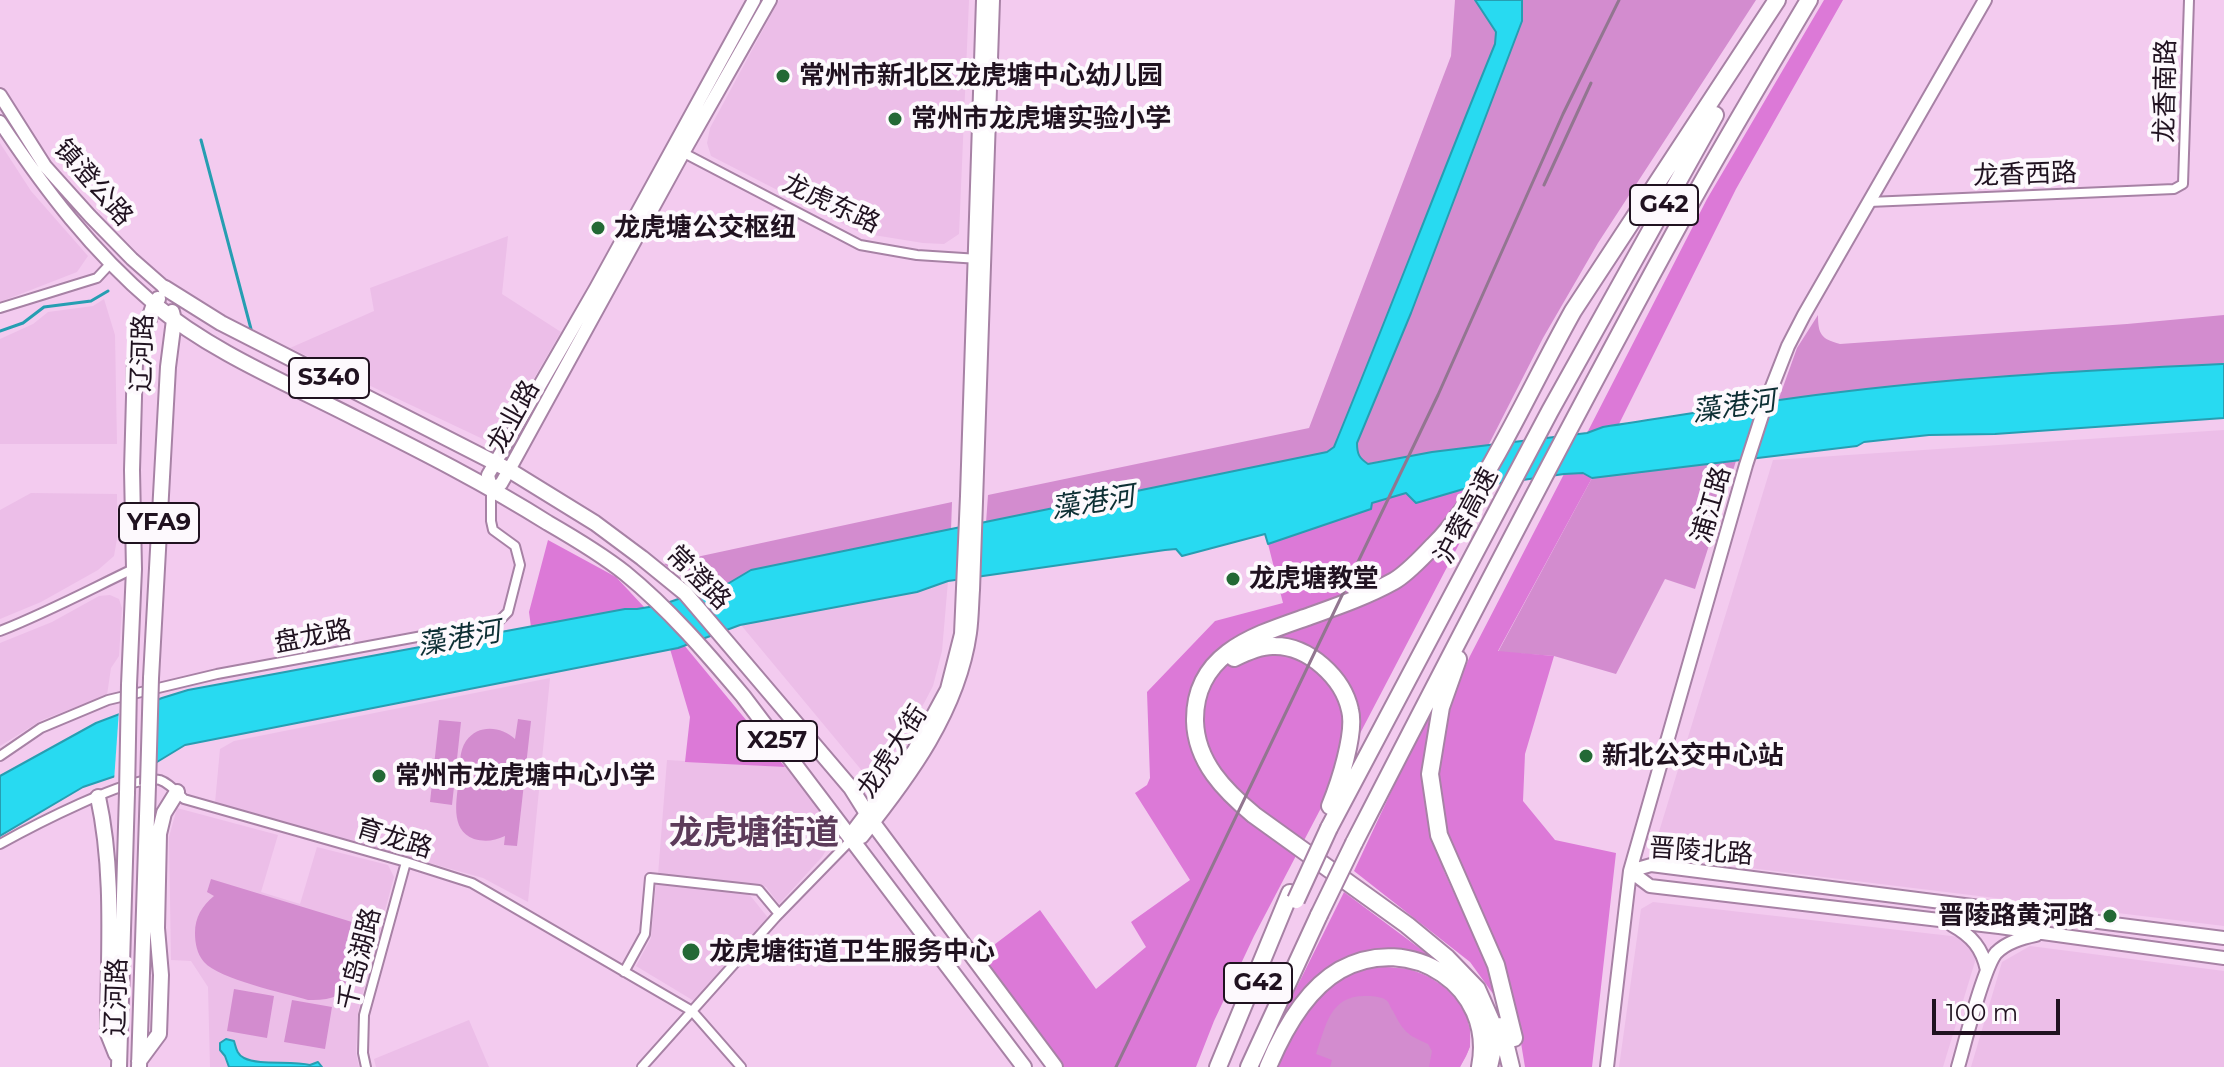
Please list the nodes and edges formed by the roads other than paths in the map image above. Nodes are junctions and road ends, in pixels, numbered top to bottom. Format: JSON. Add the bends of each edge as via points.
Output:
{"nodes":[{"id":1,"x":754,"y":0,"type":"edge"},
{"id":2,"x":770,"y":0,"type":"edge"},
{"id":3,"x":983,"y":0,"type":"edge"},
{"id":4,"x":993,"y":0,"type":"edge"},
{"id":5,"x":1778,"y":0,"type":"edge"},
{"id":6,"x":1809,"y":0,"type":"edge"},
{"id":7,"x":1985,"y":0,"type":"edge"},
{"id":8,"x":2189,"y":0,"type":"edge"},
{"id":9,"x":0,"y":95,"type":"edge"},
{"id":10,"x":0,"y":122,"type":"edge"},
{"id":11,"x":678,"y":150,"type":"junction"},
{"id":12,"x":2183,"y":184,"type":"joint"},
{"id":13,"x":1868,"y":202,"type":"junction"},
{"id":14,"x":979,"y":259,"type":"junction"},
{"id":15,"x":110,"y":264,"type":"junction"},
{"id":16,"x":165,"y":288,"type":"junction"},
{"id":17,"x":154,"y":304,"type":"junction"},
{"id":18,"x":0,"y":308,"type":"edge"},
{"id":19,"x":174,"y":320,"type":"junction"},
{"id":20,"x":210,"y":344,"type":"junction"},
{"id":21,"x":168,"y":367,"type":"junction"},
{"id":22,"x":495,"y":463,"type":"junction"},
{"id":23,"x":509,"y":470,"type":"junction"},
{"id":24,"x":491,"y":488,"type":"junction"},
{"id":25,"x":1536,"y":496,"type":"junction"},
{"id":26,"x":134,"y":569,"type":"junction"},
{"id":27,"x":0,"y":631,"type":"edge"},
{"id":28,"x":0,"y":756,"type":"edge"},
{"id":29,"x":177,"y":792,"type":"junction"},
{"id":30,"x":98,"y":797,"type":"junction"},
{"id":31,"x":870,"y":818,"type":"junction"},
{"id":32,"x":1326,"y":825,"type":"junction"},
{"id":33,"x":851,"y":840,"type":"junction"},
{"id":34,"x":0,"y":844,"type":"edge"},
{"id":35,"x":406,"y":862,"type":"junction"},
{"id":36,"x":1630,"y":871,"type":"junction"},
{"id":37,"x":779,"y":914,"type":"junction"},
{"id":38,"x":1946,"y":921,"type":"junction"},
{"id":39,"x":2044,"y":934,"type":"junction"},
{"id":40,"x":2224,"y":938,"type":"edge"},
{"id":41,"x":2224,"y":958,"type":"edge"},
{"id":42,"x":1987,"y":970,"type":"junction"},
{"id":43,"x":624,"y":972,"type":"junction"},
{"id":44,"x":692,"y":1011,"type":"junction"},
{"id":45,"x":119,"y":1064,"type":"edge"},
{"id":46,"x":139,"y":1064,"type":"edge"},
{"id":47,"x":738,"y":1066,"type":"edge"},
{"id":48,"x":366,"y":1067,"type":"edge"},
{"id":49,"x":642,"y":1067,"type":"edge"},
{"id":50,"x":1024,"y":1067,"type":"edge"},
{"id":51,"x":1055,"y":1067,"type":"edge"},
{"id":52,"x":1219,"y":1067,"type":"edge"},
{"id":53,"x":1249,"y":1067,"type":"edge"},
{"id":54,"x":1268,"y":1067,"type":"edge"},
{"id":55,"x":1480,"y":1067,"type":"edge"},
{"id":56,"x":1489,"y":1067,"type":"edge"},
{"id":57,"x":1514,"y":1067,"type":"edge"},
{"id":58,"x":1607,"y":1067,"type":"edge"},
{"id":59,"x":1958,"y":1067,"type":"edge"}],
"edges":[{"from":1,"to":11,"type":"street","name":"龙业路"},
{"from":2,"to":11,"type":"street","name":"龙业路"},
{"from":3,"to":14,"type":"street"},
{"from":4,"to":14,"type":"street"},
{"from":5,"to":32,"type":"highway","name":"沪蓉高速","number":"G42"},
{"from":5,"to":56,"type":"highway","via":[[1573,311],[1474,495],[1437,542],[1397,580],[1229,651],[1199,692],[1195,731],[1217,780],[1231,796],[1417,933],[1477,989],[1495,1040]]},
{"from":6,"to":25,"type":"highway","number":"G42","via":[[1695,196]]},
{"from":7,"to":13,"type":"street","name":"浦江路"},
{"from":8,"to":12,"type":"street","name":"龙香南路"},
{"from":9,"to":16,"type":"street","name":"镇澄公路","via":[[45,166]]},
{"from":10,"to":15,"type":"street","name":"镇澄公路","via":[[41,182]]},
{"from":11,"to":14,"type":"street","name":"龙虎东路","via":[[860,245]]},
{"from":11,"to":22,"type":"street","name":"龙业路"},
{"from":11,"to":23,"type":"street","name":"龙业路"},
{"from":12,"to":13,"type":"street","name":"龙香西路","via":[[2174,189]]},
{"from":13,"to":36,"type":"street","name":"浦江路","via":[[1793,336],[1768,397]]},
{"from":14,"to":31,"type":"street","name":"龙虎大街","via":[[970,634],[954,695],[922,758]]},
{"from":15,"to":17,"type":"street","name":"镇澄公路"},
{"from":15,"to":18,"type":"street","via":[[97,278]]},
{"from":16,"to":17,"type":"main road","name":"辽河路","number":"YFA9"},
{"from":16,"to":19,"type":"main road","name":"辽河路","number":"YFA9"},
{"from":16,"to":22,"type":"main road","name":"常澄路","number":"S340","via":[[221,323]]},
{"from":17,"to":19,"type":"main road","name":"常澄路"},
{"from":17,"to":26,"type":"main road","name":"辽河路","number":"YFA9","via":[[135,361]]},
{"from":19,"to":20,"type":"main road","name":"常澄路"},
{"from":19,"to":21,"type":"main road","name":"辽河路","number":"YFA9"},
{"from":20,"to":21,"type":"main road","via":[[193,337],[179,339]]},
{"from":20,"to":24,"type":"main road","name":"常澄路","number":"S340"},
{"from":21,"to":46,"type":"main road","name":"辽河路","number":"YFA9","bridge":true,"via":[[151,678]]},
{"from":22,"to":23,"type":"main road","name":"常澄路"},
{"from":22,"to":24,"type":"street","name":"龙业路","via":[[488,475]]},
{"from":23,"to":24,"type":"street","name":"龙业路","via":[[501,484]]},
{"from":23,"to":31,"type":"main road","name":"常澄路","number":"X257","via":[[595,523],[685,593],[851,788]]},
{"from":24,"to":28,"type":"street","name":"盘龙路","via":[[493,530],[515,546],[520,565],[508,612],[498,622],[133,693],[41,728]]},
{"from":24,"to":33,"type":"main road","name":"常澄路","number":"X257","via":[[611,563],[658,602],[743,696]]},
{"from":25,"to":53,"type":"highway","name":"沪蓉高速","number":"G42","bridge":true,"via":[[1354,843]]},
{"from":25,"to":57,"type":"highway","via":[[1463,646],[1441,707],[1430,774],[1439,835],[1496,965],[1514,1040]]},
{"from":26,"to":27,"type":"street"},
{"from":26,"to":45,"type":"main road","name":"辽河路","number":"YFA9","bridge":true},
{"from":29,"to":30,"type":"street","name":"育龙路","via":[[158,780],[143,779]]},
{"from":29,"to":35,"type":"street","name":"育龙路","via":[[184,799]]},
{"from":29,"to":46,"type":"main road","via":[[159,834],[159,1034]]},
{"from":30,"to":34,"type":"street","name":"育龙路"},
{"from":30,"to":45,"type":"main road","via":[[108,876],[108,1034]]},
{"from":31,"to":33,"type":"street","name":"龙虎大街","via":[[862,837]]},
{"from":31,"to":51,"type":"main road","name":"常澄路","number":"X257"},
{"from":32,"to":52,"type":"highway","name":"沪蓉高速","number":"G42","bridge":true},
{"from":32,"to":57,"type":"highway","via":[[1349,739],[1351,712],[1340,683],[1317,661],[1292,648],[1274,645],[1232,659],[1205,701],[1205,737],[1220,769],[1234,787],[1470,968],[1492,1000]]},
{"from":33,"to":37,"type":"street"},
{"from":33,"to":50,"type":"main road","name":"常澄路","number":"X257"},
{"from":35,"to":43,"type":"street","name":"育龙路","via":[[472,883]]},
{"from":35,"to":48,"type":"street","name":"千岛湖路","via":[[364,1015]]},
{"from":36,"to":38,"type":"street","name":"晋陵北路","via":[[1650,886]]},
{"from":36,"to":40,"type":"street","name":"晋陵北路","via":[[1651,865]]},
{"from":36,"to":58,"type":"street","name":"浦江路"},
{"from":37,"to":43,"type":"street","via":[[759,890],[650,878],[645,934]]},
{"from":37,"to":44,"type":"street"},
{"from":38,"to":39,"type":"street","name":"晋陵北路"},
{"from":38,"to":42,"type":"street","via":[[1976,942]]},
{"from":39,"to":41,"type":"street","name":"晋陵北路"},
{"from":39,"to":42,"type":"street","via":[[2010,942]]},
{"from":42,"to":59,"type":"street"},
{"from":43,"to":44,"type":"street","name":"育龙路"},
{"from":44,"to":47,"type":"street","name":"育龙路"},
{"from":44,"to":49,"type":"street"},
{"from":54,"to":55,"type":"highway","via":[[1301,1006],[1325,980],[1354,964],[1403,958],[1447,975],[1472,1004],[1481,1035]]}]}
